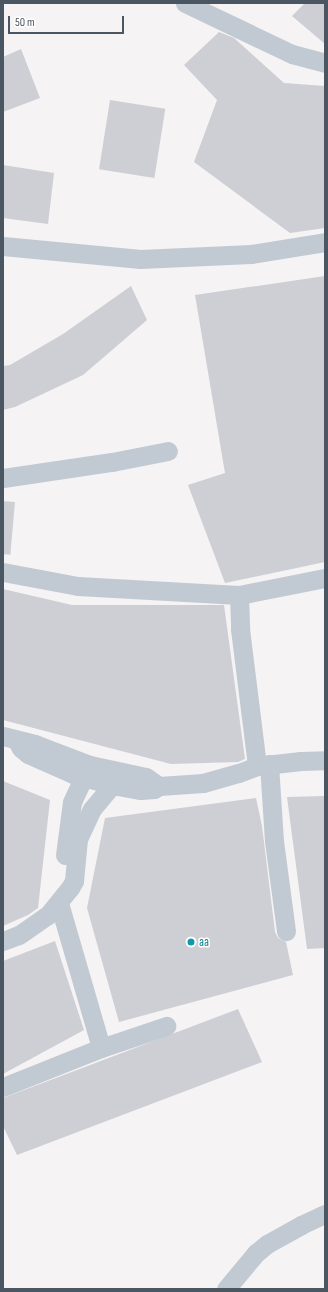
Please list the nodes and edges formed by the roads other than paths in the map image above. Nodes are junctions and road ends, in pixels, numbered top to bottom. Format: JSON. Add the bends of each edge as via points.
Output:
{"nodes":[{"id":1,"x":186,"y":3,"type":"edge"},
{"id":2,"x":325,"y":63,"type":"edge"},
{"id":3,"x":325,"y":242,"type":"edge"},
{"id":4,"x":3,"y":246,"type":"edge"},
{"id":5,"x":168,"y":451,"type":"dead end"},
{"id":6,"x":3,"y":478,"type":"edge"},
{"id":7,"x":3,"y":572,"type":"edge"},
{"id":8,"x":325,"y":578,"type":"edge"},
{"id":9,"x":239,"y":595,"type":"junction"},
{"id":10,"x":10,"y":739,"type":"edge"},
{"id":11,"x":325,"y":760,"type":"edge"},
{"id":12,"x":263,"y":765,"type":"junction"},
{"id":13,"x":87,"y":771,"type":"junction"},
{"id":14,"x":112,"y":786,"type":"junction"},
{"id":15,"x":159,"y":786,"type":"junction"},
{"id":16,"x":63,"y":897,"type":"junction"},
{"id":17,"x":286,"y":930,"type":"dead end"},
{"id":18,"x":3,"y":941,"type":"edge"},
{"id":19,"x":166,"y":1026,"type":"dead end"},
{"id":20,"x":101,"y":1048,"type":"junction"},
{"id":21,"x":3,"y":1087,"type":"edge"},
{"id":22,"x":325,"y":1214,"type":"edge"},
{"id":23,"x":226,"y":1289,"type":"edge"}],
"edges":[{"from":1,"to":2,"type":"street","via":[[292,54]]},
{"from":3,"to":4,"type":"street","via":[[251,254],[140,260]]},
{"from":5,"to":6,"type":"street"},
{"from":7,"to":9,"type":"street","via":[[78,586]]},
{"from":8,"to":9,"type":"street"},
{"from":9,"to":12,"type":"street","via":[[240,629]]},
{"from":10,"to":13,"type":"street","via":[[35,744]]},
{"from":11,"to":12,"type":"street"},
{"from":12,"to":15,"type":"street","via":[[203,783]]},
{"from":12,"to":17,"type":"street"},
{"from":13,"to":14,"type":"street"},
{"from":13,"to":15,"type":"street","via":[[146,777]]},
{"from":13,"to":16,"type":"street","via":[[77,789],[69,814],[62,877]]},
{"from":14,"to":15,"type":"street","via":[[141,790]]},
{"from":14,"to":16,"type":"street","via":[[92,809],[81,832],[75,857],[74,880]]},
{"from":16,"to":18,"type":"street","via":[[36,923]]},
{"from":16,"to":20,"type":"street"},
{"from":19,"to":20,"type":"street"},
{"from":20,"to":21,"type":"street"},
{"from":22,"to":23,"type":"street","via":[[267,1244],[256,1253]]}]}
